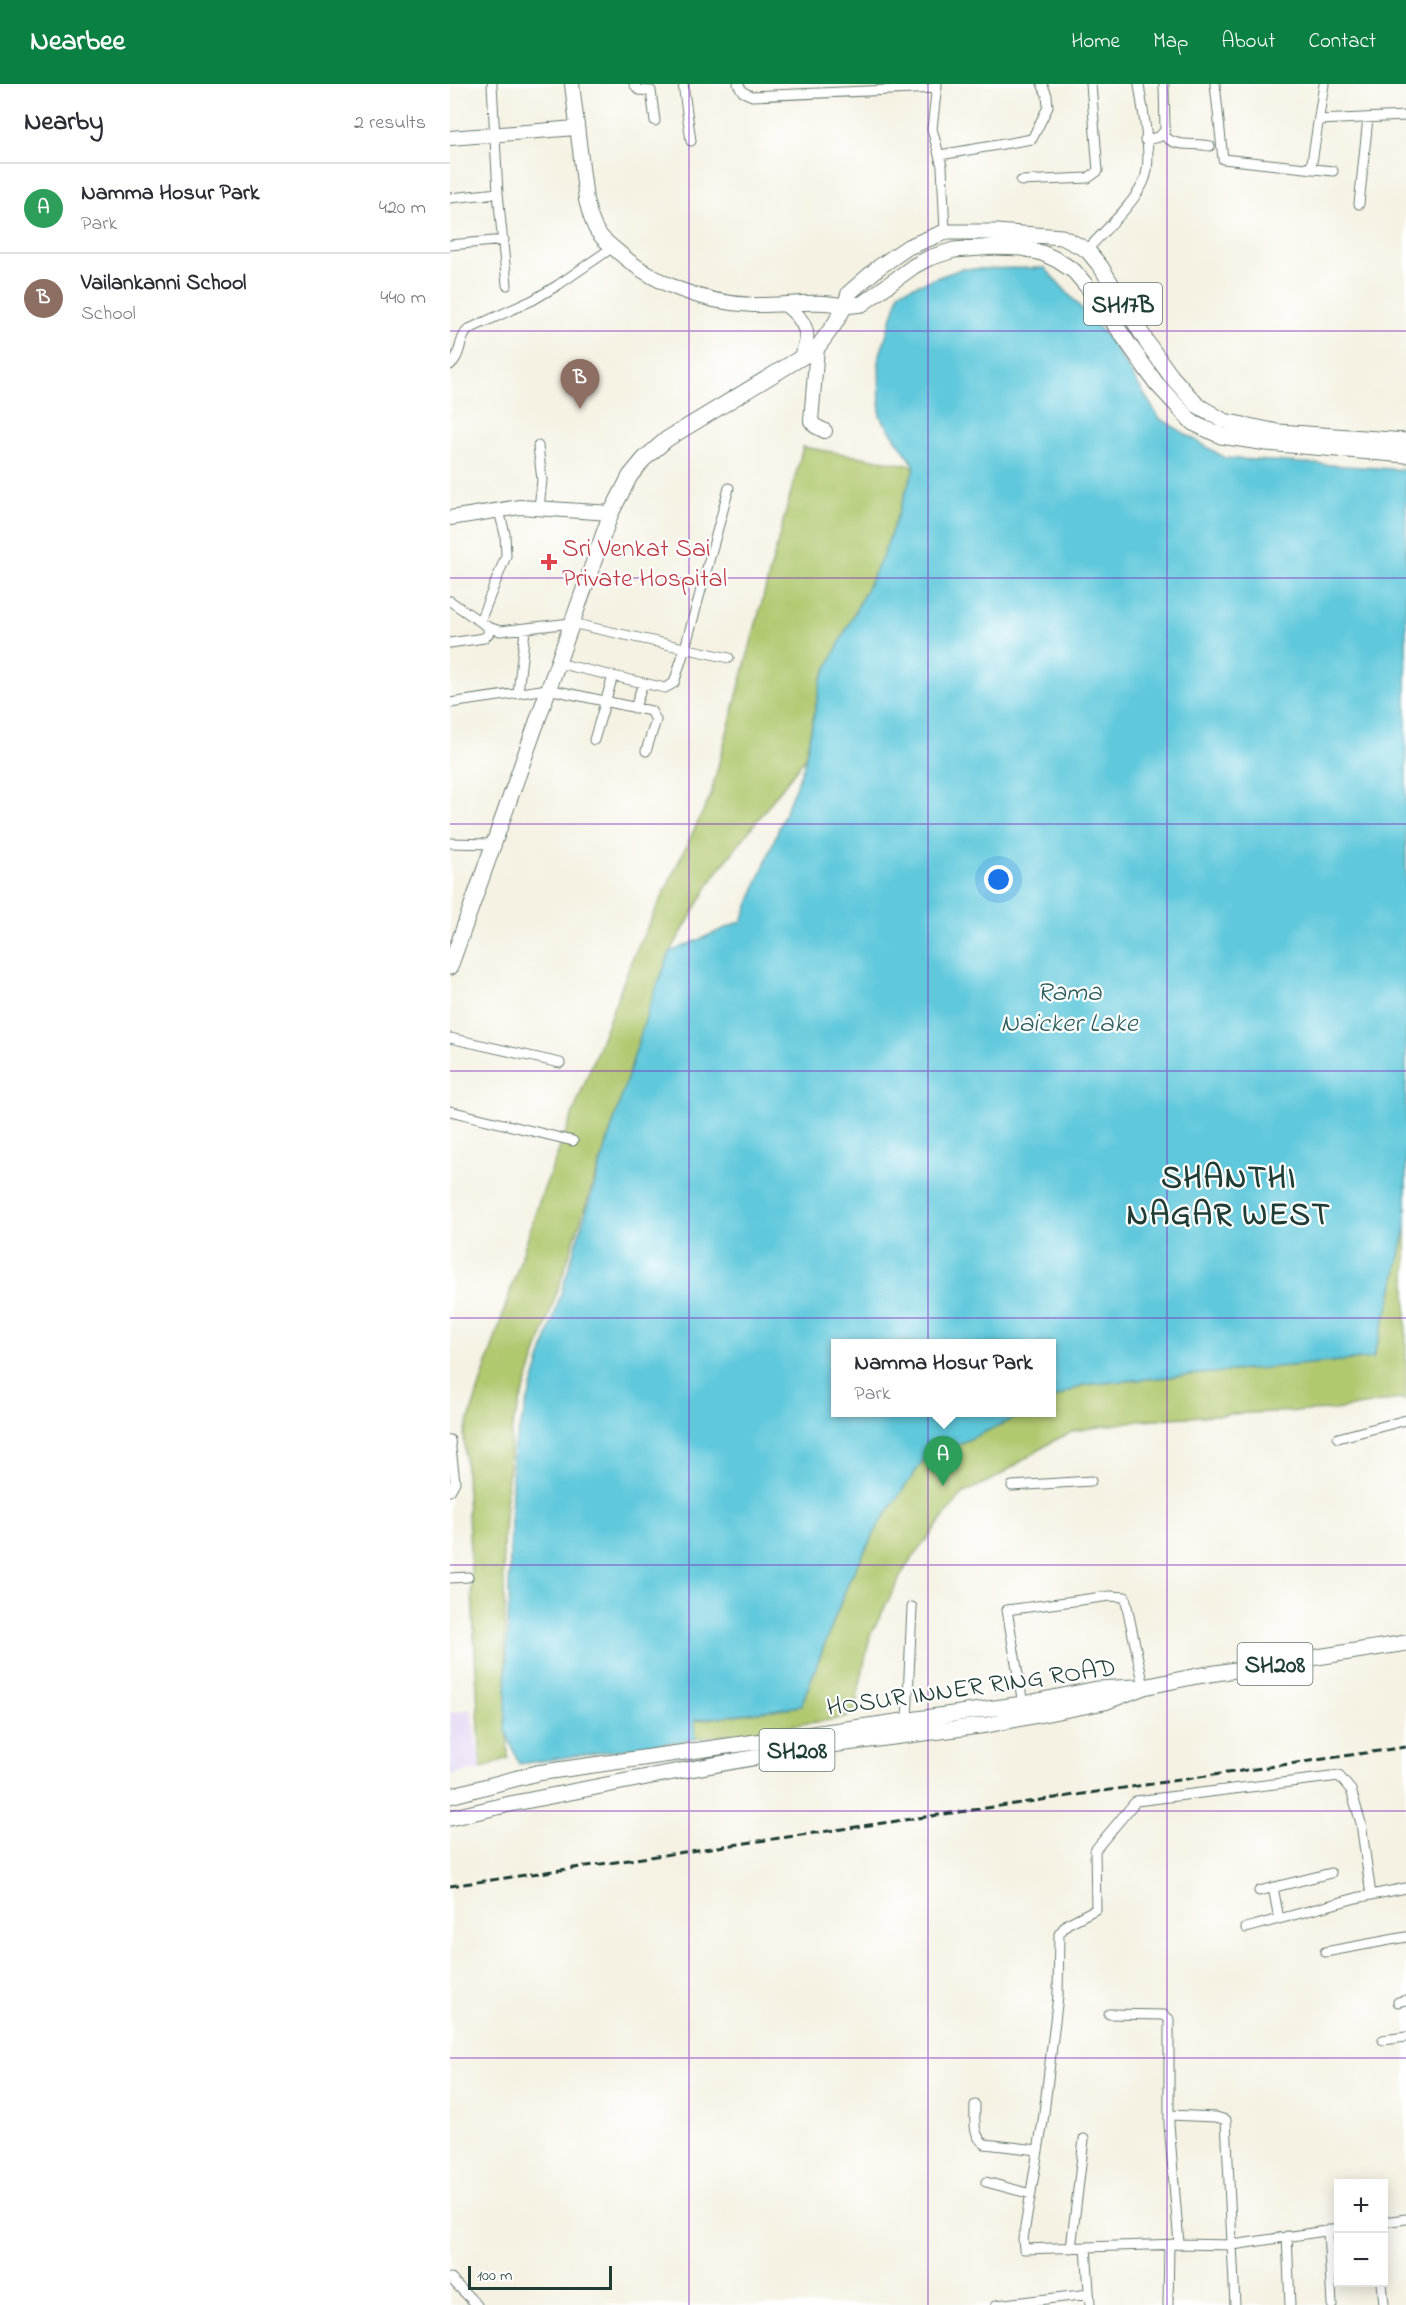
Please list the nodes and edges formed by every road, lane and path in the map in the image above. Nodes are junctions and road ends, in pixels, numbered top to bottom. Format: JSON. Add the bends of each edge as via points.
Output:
{"nodes":[{"id":1,"x":492,"y":84,"type":"edge"},
{"id":2,"x":572,"y":84,"type":"edge"},
{"id":3,"x":634,"y":84,"type":"edge"},
{"id":4,"x":683,"y":84,"type":"edge"},
{"id":5,"x":738,"y":84,"type":"edge"},
{"id":6,"x":1042,"y":84,"type":"edge"},
{"id":7,"x":1091,"y":84,"type":"edge"},
{"id":8,"x":1138,"y":84,"type":"edge"},
{"id":9,"x":1164,"y":84,"type":"edge"},
{"id":10,"x":1215,"y":84,"type":"edge"},
{"id":11,"x":1324,"y":84,"type":"edge"},
{"id":12,"x":937,"y":86,"type":"edge"},
{"id":13,"x":1406,"y":116,"type":"edge"},
{"id":14,"x":1368,"y":118,"type":"junction"},
{"id":15,"x":1318,"y":120,"type":"junction"},
{"id":16,"x":655,"y":121,"type":"dead end"},
{"id":17,"x":576,"y":128,"type":"junction"},
{"id":18,"x":496,"y":134,"type":"junction"},
{"id":19,"x":1163,"y":134,"type":"junction"},
{"id":20,"x":450,"y":138,"type":"edge"},
{"id":21,"x":1145,"y":140,"type":"junction"},
{"id":22,"x":691,"y":141,"type":"dead end"},
{"id":23,"x":1209,"y":146,"type":"dead end"},
{"id":24,"x":940,"y":155,"type":"junction"},
{"id":25,"x":1311,"y":169,"type":"junction"},
{"id":26,"x":1333,"y":171,"type":"dead end"},
{"id":27,"x":1021,"y":181,"type":"dead end"},
{"id":28,"x":498,"y":193,"type":"junction"},
{"id":29,"x":450,"y":198,"type":"edge"},
{"id":30,"x":1359,"y":204,"type":"dead end"},
{"id":31,"x":945,"y":232,"type":"junction"},
{"id":32,"x":504,"y":240,"type":"junction"},
{"id":33,"x":450,"y":245,"type":"edge"},
{"id":34,"x":613,"y":247,"type":"junction"},
{"id":35,"x":1087,"y":250,"type":"junction"},
{"id":36,"x":507,"y":285,"type":"dead end"},
{"id":37,"x":786,"y":305,"type":"junction"},
{"id":38,"x":845,"y":306,"type":"junction"},
{"id":39,"x":817,"y":348,"type":"junction"},
{"id":40,"x":800,"y":358,"type":"junction"},
{"id":41,"x":450,"y":365,"type":"edge"},
{"id":42,"x":825,"y":431,"type":"dead end"},
{"id":43,"x":1406,"y":441,"type":"edge"},
{"id":44,"x":538,"y":446,"type":"dead end"},
{"id":45,"x":1406,"y":455,"type":"edge"},
{"id":46,"x":729,"y":488,"type":"dead end"},
{"id":47,"x":539,"y":508,"type":"junction"},
{"id":48,"x":498,"y":511,"type":"junction"},
{"id":49,"x":611,"y":513,"type":"junction"},
{"id":50,"x":450,"y":519,"type":"edge"},
{"id":51,"x":450,"y":601,"type":"edge"},
{"id":52,"x":571,"y":623,"type":"junction"},
{"id":53,"x":484,"y":624,"type":"junction"},
{"id":54,"x":525,"y":630,"type":"junction"},
{"id":55,"x":450,"y":643,"type":"edge"},
{"id":56,"x":685,"y":648,"type":"junction"},
{"id":57,"x":729,"y":657,"type":"dead end"},
{"id":58,"x":557,"y":663,"type":"junction"},
{"id":59,"x":613,"y":676,"type":"junction"},
{"id":60,"x":643,"y":683,"type":"junction"},
{"id":61,"x":548,"y":689,"type":"junction"},
{"id":62,"x":518,"y":693,"type":"junction"},
{"id":63,"x":607,"y":702,"type":"junction"},
{"id":64,"x":450,"y":703,"type":"edge"},
{"id":65,"x":635,"y":708,"type":"junction"},
{"id":66,"x":594,"y":740,"type":"dead end"},
{"id":67,"x":646,"y":751,"type":"dead end"},
{"id":68,"x":450,"y":843,"type":"edge"},
{"id":69,"x":493,"y":844,"type":"junction"},
{"id":70,"x":450,"y":967,"type":"edge"},
{"id":71,"x":450,"y":1038,"type":"edge"},
{"id":72,"x":560,"y":1063,"type":"dead end"},
{"id":73,"x":450,"y":1111,"type":"edge"},
{"id":74,"x":573,"y":1141,"type":"dead end"},
{"id":75,"x":1406,"y":1420,"type":"edge"},
{"id":76,"x":1338,"y":1438,"type":"dead end"},
{"id":77,"x":450,"y":1440,"type":"edge"},
{"id":78,"x":1091,"y":1481,"type":"dead end"},
{"id":79,"x":1012,"y":1486,"type":"dead end"},
{"id":80,"x":450,"y":1491,"type":"edge"},
{"id":81,"x":468,"y":1577,"type":"dead end"},
{"id":82,"x":450,"y":1578,"type":"edge"},
{"id":83,"x":912,"y":1607,"type":"dead end"},
{"id":84,"x":1406,"y":1643,"type":"edge"},
{"id":85,"x":1144,"y":1687,"type":"junction"},
{"id":86,"x":1023,"y":1704,"type":"junction"},
{"id":87,"x":907,"y":1720,"type":"junction"},
{"id":88,"x":456,"y":1794,"type":"edge"},
{"id":89,"x":468,"y":1814,"type":"junction"},
{"id":90,"x":450,"y":1818,"type":"edge"},
{"id":91,"x":1331,"y":1873,"type":"dead end"},
{"id":92,"x":1273,"y":1887,"type":"junction"},
{"id":93,"x":1406,"y":1888,"type":"edge"},
{"id":94,"x":1258,"y":1891,"type":"dead end"},
{"id":95,"x":1371,"y":1895,"type":"junction"},
{"id":96,"x":1279,"y":1919,"type":"junction"},
{"id":97,"x":1246,"y":1928,"type":"dead end"},
{"id":98,"x":1406,"y":1936,"type":"edge"},
{"id":99,"x":1325,"y":1952,"type":"dead end"},
{"id":100,"x":1109,"y":2014,"type":"dead end"},
{"id":101,"x":1406,"y":2037,"type":"edge"},
{"id":102,"x":1383,"y":2040,"type":"dead end"},
{"id":103,"x":975,"y":2105,"type":"dead end"},
{"id":104,"x":1169,"y":2115,"type":"junction"},
{"id":105,"x":1084,"y":2139,"type":"dead end"},
{"id":106,"x":1038,"y":2150,"type":"junction"},
{"id":107,"x":986,"y":2182,"type":"dead end"},
{"id":108,"x":1031,"y":2194,"type":"junction"},
{"id":109,"x":1406,"y":2218,"type":"edge"},
{"id":110,"x":1388,"y":2221,"type":"edge"},
{"id":111,"x":1334,"y":2229,"type":"edge"},
{"id":112,"x":1328,"y":2230,"type":"junction"},
{"id":113,"x":1287,"y":2236,"type":"junction"},
{"id":114,"x":1179,"y":2244,"type":"junction"},
{"id":115,"x":1169,"y":2245,"type":"junction"},
{"id":116,"x":1233,"y":2245,"type":"junction"},
{"id":117,"x":1086,"y":2247,"type":"junction"},
{"id":118,"x":1071,"y":2248,"type":"junction"},
{"id":119,"x":1334,"y":2253,"type":"edge"},
{"id":120,"x":450,"y":2278,"type":"edge"},
{"id":121,"x":1382,"y":2287,"type":"edge"},
{"id":122,"x":1089,"y":2294,"type":"junction"},
{"id":123,"x":477,"y":2305,"type":"edge"},
{"id":124,"x":996,"y":2305,"type":"edge"},
{"id":125,"x":1090,"y":2305,"type":"edge"},
{"id":126,"x":1168,"y":2305,"type":"edge"},
{"id":127,"x":1235,"y":2305,"type":"edge"},
{"id":128,"x":1290,"y":2305,"type":"edge"},
{"id":129,"x":1332,"y":2305,"type":"edge"},
{"id":130,"x":1384,"y":2305,"type":"edge"}],
"edges":[{"from":1,"to":18,"type":"street"},
{"from":2,"to":17,"type":"street"},
{"from":3,"to":16,"type":"street","via":[[639,90],[651,91]]},
{"from":4,"to":22,"type":"street"},
{"from":5,"to":12,"type":"street","via":[[752,96]]},
{"from":6,"to":24,"type":"street","via":[[1048,107],[1032,139]]},
{"from":7,"to":27,"type":"street","via":[[1098,171],[1088,178]]},
{"from":8,"to":21,"type":"street"},
{"from":9,"to":19,"type":"street"},
{"from":10,"to":25,"type":"street","via":[[1223,159]]},
{"from":11,"to":15,"type":"street"},
{"from":12,"to":24,"type":"street","via":[[932,129]]},
{"from":13,"to":14,"type":"street"},
{"from":14,"to":15,"type":"street"},
{"from":14,"to":30,"type":"street"},
{"from":15,"to":25,"type":"street"},
{"from":17,"to":18,"type":"street"},
{"from":17,"to":34,"type":"street","via":[[590,216],[596,230]]},
{"from":18,"to":20,"type":"street"},
{"from":18,"to":28,"type":"street"},
{"from":19,"to":21,"type":"street"},
{"from":19,"to":23,"type":"street","via":[[1177,143]]},
{"from":21,"to":35,"type":"street","via":[[1147,164],[1139,192]]},
{"from":24,"to":31,"type":"street"},
{"from":25,"to":26,"type":"street"},
{"from":28,"to":29,"type":"street"},
{"from":28,"to":32,"type":"street"},
{"from":31,"to":35,"type":"main road","number":"SH17B","via":[[1062,237]]},
{"from":31,"to":38,"type":"main road","number":"SH17B","via":[[908,247],[879,267],[849,293]]},
{"from":32,"to":33,"type":"street"},
{"from":32,"to":36,"type":"street"},
{"from":34,"to":37,"type":"street","via":[[654,279],[702,297],[726,303]]},
{"from":34,"to":41,"type":"street","via":[[533,300],[469,329]]},
{"from":35,"to":43,"type":"main road","number":"SH17B","via":[[1148,344],[1197,405],[1224,420],[1278,432]]},
{"from":37,"to":38,"type":"street","via":[[816,302]]},
{"from":37,"to":40,"type":"street","via":[[800,318],[807,335],[807,346]]},
{"from":38,"to":39,"type":"main road","number":"SH17B"},
{"from":38,"to":45,"type":"main road","number":"SH17B","via":[[862,304],[914,266],[954,250],[994,247],[1042,253],[1081,280],[1156,383],[1193,423],[1221,436],[1267,443]]},
{"from":39,"to":40,"type":"main road","number":"SH17B"},
{"from":39,"to":42,"type":"street","via":[[811,421]]},
{"from":40,"to":49,"type":"main road","number":"SH17B","via":[[659,446],[630,476]]},
{"from":44,"to":47,"type":"street","via":[[542,480]]},
{"from":46,"to":56,"type":"street"},
{"from":47,"to":48,"type":"street"},
{"from":47,"to":49,"type":"street"},
{"from":48,"to":50,"type":"street"},
{"from":48,"to":53,"type":"street","via":[[506,556]]},
{"from":49,"to":52,"type":"main road","number":"SH17B"},
{"from":51,"to":53,"type":"street"},
{"from":52,"to":54,"type":"street"},
{"from":52,"to":56,"type":"street"},
{"from":52,"to":58,"type":"main road","number":"SH17B"},
{"from":53,"to":54,"type":"street","via":[[501,631]]},
{"from":53,"to":55,"type":"street","via":[[489,633],[484,638]]},
{"from":54,"to":62,"type":"street"},
{"from":56,"to":57,"type":"street"},
{"from":56,"to":60,"type":"street","via":[[670,687]]},
{"from":58,"to":59,"type":"street"},
{"from":58,"to":61,"type":"main road","number":"SH17B"},
{"from":59,"to":60,"type":"street"},
{"from":59,"to":63,"type":"street"},
{"from":60,"to":65,"type":"street"},
{"from":61,"to":62,"type":"street"},
{"from":61,"to":63,"type":"street"},
{"from":61,"to":69,"type":"main road","number":"SH17B"},
{"from":62,"to":64,"type":"street"},
{"from":63,"to":65,"type":"street"},
{"from":63,"to":66,"type":"street"},
{"from":65,"to":67,"type":"street","via":[[651,711],[655,716]]},
{"from":68,"to":69,"type":"street"},
{"from":69,"to":70,"type":"main road","number":"SH17B"},
{"from":71,"to":72,"type":"street"},
{"from":73,"to":74,"type":"street"},
{"from":75,"to":76,"type":"street"},
{"from":77,"to":80,"type":"street","via":[[455,1482]]},
{"from":78,"to":79,"type":"street"},
{"from":81,"to":82,"type":"street"},
{"from":83,"to":87,"type":"street"},
{"from":84,"to":85,"type":"main road","name":"HOSUR INNER RING ROAD","number":"SH208"},
{"from":85,"to":86,"type":"main road","name":"HOSUR INNER RING ROAD","number":"SH208","via":[[1097,1689]]},
{"from":85,"to":86,"type":"street","via":[[1125,1597],[1007,1610]]},
{"from":85,"to":89,"type":"main road","name":"HOSUR INNER RING ROAD","number":"SH208","via":[[1105,1702],[987,1725],[807,1748]]},
{"from":86,"to":87,"type":"main road","name":"HOSUR INNER RING ROAD","number":"SH208"},
{"from":87,"to":88,"type":"main road","name":"HOSUR INNER RING ROAD","number":"SH208","via":[[537,1773]]},
{"from":88,"to":89,"type":"main road"},
{"from":89,"to":90,"type":"main road","name":"HOSUR INNER RING ROAD","number":"SH208"},
{"from":91,"to":92,"type":"street"},
{"from":92,"to":94,"type":"street"},
{"from":92,"to":96,"type":"street"},
{"from":93,"to":95,"type":"street"},
{"from":95,"to":96,"type":"street"},
{"from":95,"to":106,"type":"street","via":[[1361,1823],[1351,1790],[1339,1776],[1136,1801],[1095,1850],[1096,1909],[1067,1924],[1059,1934],[1058,1996]]},
{"from":96,"to":97,"type":"street"},
{"from":98,"to":99,"type":"street"},
{"from":100,"to":104,"type":"street","via":[[1164,2015],[1168,2019]]},
{"from":101,"to":102,"type":"street"},
{"from":103,"to":106,"type":"street","via":[[978,2140]]},
{"from":104,"to":114,"type":"street"},
{"from":104,"to":116,"type":"street","via":[[1216,2116],[1226,2120]]},
{"from":105,"to":118,"type":"street"},
{"from":106,"to":108,"type":"street"},
{"from":107,"to":108,"type":"street"},
{"from":108,"to":118,"type":"street","via":[[1024,2249]]},
{"from":109,"to":110,"type":"street"},
{"from":111,"to":112,"type":"street"},
{"from":112,"to":113,"type":"street"},
{"from":112,"to":119,"type":"street"},
{"from":113,"to":116,"type":"street"},
{"from":113,"to":128,"type":"street"},
{"from":114,"to":115,"type":"street"},
{"from":114,"to":116,"type":"street"},
{"from":115,"to":117,"type":"street"},
{"from":115,"to":126,"type":"street"},
{"from":116,"to":127,"type":"street"},
{"from":117,"to":118,"type":"street"},
{"from":117,"to":122,"type":"street"},
{"from":119,"to":129,"type":"street"},
{"from":120,"to":123,"type":"street"},
{"from":121,"to":130,"type":"street"},
{"from":122,"to":124,"type":"street"},
{"from":122,"to":125,"type":"street"}]}
